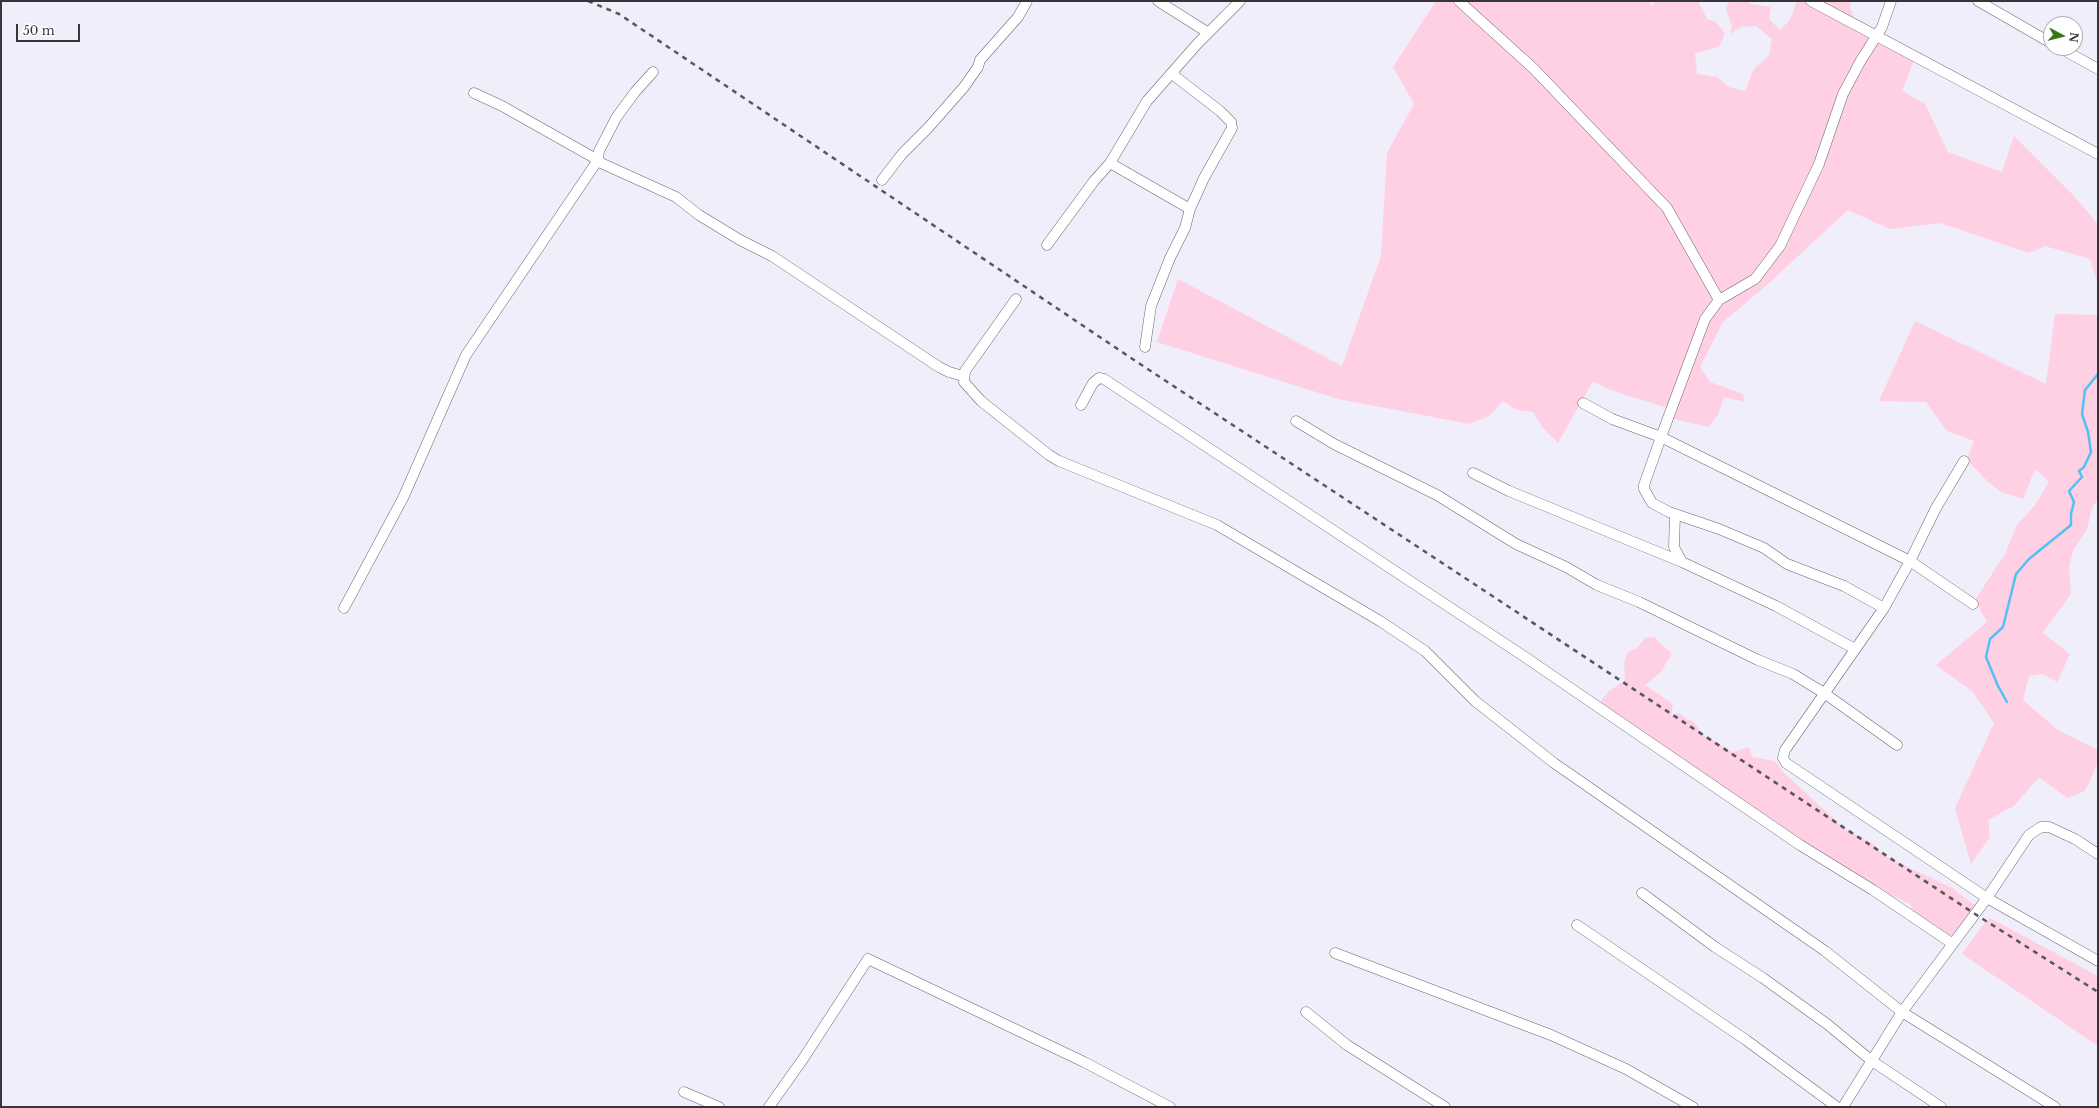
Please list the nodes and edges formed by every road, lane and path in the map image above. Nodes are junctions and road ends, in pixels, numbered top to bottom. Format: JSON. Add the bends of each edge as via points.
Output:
{"nodes":[{"id":1,"x":1027,"y":1,"type":"edge"},
{"id":2,"x":1158,"y":1,"type":"edge"},
{"id":3,"x":1240,"y":1,"type":"edge"},
{"id":4,"x":1459,"y":1,"type":"edge"},
{"id":5,"x":1811,"y":1,"type":"edge"},
{"id":6,"x":1891,"y":1,"type":"edge"},
{"id":7,"x":1978,"y":1,"type":"edge"},
{"id":8,"x":1207,"y":32,"type":"junction"},
{"id":9,"x":1877,"y":36,"type":"junction"},
{"id":10,"x":2043,"y":38,"type":"edge"},
{"id":11,"x":2074,"y":56,"type":"edge"},
{"id":12,"x":2098,"y":70,"type":"edge"},
{"id":13,"x":653,"y":72,"type":"dead end"},
{"id":14,"x":1172,"y":74,"type":"junction"},
{"id":15,"x":474,"y":93,"type":"dead end"},
{"id":16,"x":2098,"y":154,"type":"edge"},
{"id":17,"x":598,"y":160,"type":"junction"},
{"id":18,"x":1110,"y":163,"type":"junction"},
{"id":19,"x":882,"y":180,"type":"dead end"},
{"id":20,"x":1190,"y":209,"type":"junction"},
{"id":21,"x":1047,"y":245,"type":"dead end"},
{"id":22,"x":1016,"y":299,"type":"dead end"},
{"id":23,"x":1719,"y":300,"type":"junction"},
{"id":24,"x":1145,"y":347,"type":"dead end"},
{"id":25,"x":963,"y":376,"type":"junction"},
{"id":26,"x":1583,"y":403,"type":"dead end"},
{"id":27,"x":1081,"y":405,"type":"dead end"},
{"id":28,"x":1296,"y":421,"type":"dead end"},
{"id":29,"x":1661,"y":437,"type":"junction"},
{"id":30,"x":1964,"y":461,"type":"dead end"},
{"id":31,"x":1473,"y":473,"type":"dead end"},
{"id":32,"x":1675,"y":514,"type":"junction"},
{"id":33,"x":1910,"y":561,"type":"junction"},
{"id":34,"x":1682,"y":562,"type":"junction"},
{"id":35,"x":1973,"y":604,"type":"dead end"},
{"id":36,"x":344,"y":608,"type":"dead end"},
{"id":37,"x":1884,"y":608,"type":"junction"},
{"id":38,"x":1855,"y":649,"type":"junction"},
{"id":39,"x":1824,"y":693,"type":"junction"},
{"id":40,"x":1897,"y":745,"type":"dead end"},
{"id":41,"x":2098,"y":854,"type":"edge"},
{"id":42,"x":1642,"y":893,"type":"dead end"},
{"id":43,"x":1987,"y":898,"type":"junction"},
{"id":44,"x":1577,"y":925,"type":"dead end"},
{"id":45,"x":1953,"y":944,"type":"junction"},
{"id":46,"x":1335,"y":953,"type":"dead end"},
{"id":47,"x":2098,"y":961,"type":"edge"},
{"id":48,"x":1306,"y":1012,"type":"dead end"},
{"id":49,"x":1902,"y":1012,"type":"junction"},
{"id":50,"x":1872,"y":1061,"type":"junction"},
{"id":51,"x":684,"y":1092,"type":"dead end"},
{"id":52,"x":719,"y":1107,"type":"edge"},
{"id":53,"x":769,"y":1107,"type":"edge"},
{"id":54,"x":1170,"y":1107,"type":"edge"},
{"id":55,"x":1445,"y":1107,"type":"edge"},
{"id":56,"x":1693,"y":1107,"type":"edge"},
{"id":57,"x":1837,"y":1107,"type":"edge"},
{"id":58,"x":1843,"y":1107,"type":"edge"},
{"id":59,"x":1942,"y":1107,"type":"edge"},
{"id":60,"x":2055,"y":1107,"type":"edge"}],
"edges":[{"from":1,"to":19,"type":"street","via":[[1018,17],[980,60],[964,87],[902,154]]},
{"from":2,"to":8,"type":"street"},
{"from":3,"to":8,"type":"street"},
{"from":4,"to":23,"type":"street","via":[[1533,68],[1667,208]]},
{"from":5,"to":9,"type":"street"},
{"from":6,"to":9,"type":"street"},
{"from":7,"to":10,"type":"street"},
{"from":8,"to":14,"type":"street"},
{"from":9,"to":16,"type":"street"},
{"from":9,"to":23,"type":"street","via":[[1843,94],[1819,164],[1780,246],[1755,279]]},
{"from":11,"to":12,"type":"street"},
{"from":13,"to":17,"type":"street","via":[[616,118],[599,151]]},
{"from":14,"to":18,"type":"street","via":[[1147,101]]},
{"from":14,"to":20,"type":"street","via":[[1220,111],[1232,125]]},
{"from":15,"to":17,"type":"street"},
{"from":17,"to":25,"type":"street","via":[[676,197],[740,240],[772,256],[939,367]]},
{"from":17,"to":36,"type":"street","via":[[466,355],[403,498]]},
{"from":18,"to":20,"type":"street"},
{"from":18,"to":21,"type":"street"},
{"from":20,"to":24,"type":"street","via":[[1151,306]]},
{"from":22,"to":25,"type":"street"},
{"from":23,"to":29,"type":"street","via":[[1706,319]]},
{"from":25,"to":49,"type":"street","via":[[966,386],[980,401],[1059,461],[1216,525],[1380,621],[1425,651],[1464,691],[1508,729],[1825,951]]},
{"from":26,"to":29,"type":"street","via":[[1612,419]]},
{"from":27,"to":45,"type":"street","via":[[1093,383],[1099,378],[1104,379]]},
{"from":28,"to":39,"type":"street","via":[[1334,444],[1437,494],[1516,544],[1566,567],[1597,585],[1793,674]]},
{"from":29,"to":32,"type":"street","via":[[1644,489],[1652,503]]},
{"from":29,"to":33,"type":"street"},
{"from":30,"to":33,"type":"street","via":[[1936,508]]},
{"from":31,"to":34,"type":"street","via":[[1509,491]]},
{"from":32,"to":34,"type":"street","via":[[1674,547]]},
{"from":32,"to":37,"type":"street","via":[[1719,528],[1764,548],[1787,564],[1844,586]]},
{"from":33,"to":35,"type":"street"},
{"from":33,"to":37,"type":"street"},
{"from":34,"to":38,"type":"street","via":[[1776,606]]},
{"from":37,"to":38,"type":"street"},
{"from":38,"to":39,"type":"street"},
{"from":39,"to":40,"type":"street"},
{"from":39,"to":43,"type":"street","via":[[1785,750],[1783,758],[1786,763]]},
{"from":41,"to":43,"type":"street","via":[[2075,839],[2045,826],[2029,835]]},
{"from":42,"to":50,"type":"street","via":[[1827,1024]]},
{"from":43,"to":45,"type":"street"},
{"from":43,"to":47,"type":"street"},
{"from":44,"to":57,"type":"street","via":[[1746,1040]]},
{"from":45,"to":49,"type":"street"},
{"from":46,"to":56,"type":"street","via":[[1551,1035],[1626,1069]]},
{"from":48,"to":55,"type":"street","via":[[1347,1045]]},
{"from":49,"to":50,"type":"street"},
{"from":49,"to":60,"type":"street"},
{"from":50,"to":58,"type":"street"},
{"from":50,"to":59,"type":"street"},
{"from":51,"to":52,"type":"street"},
{"from":53,"to":54,"type":"street","via":[[868,959],[1084,1062]]}]}
